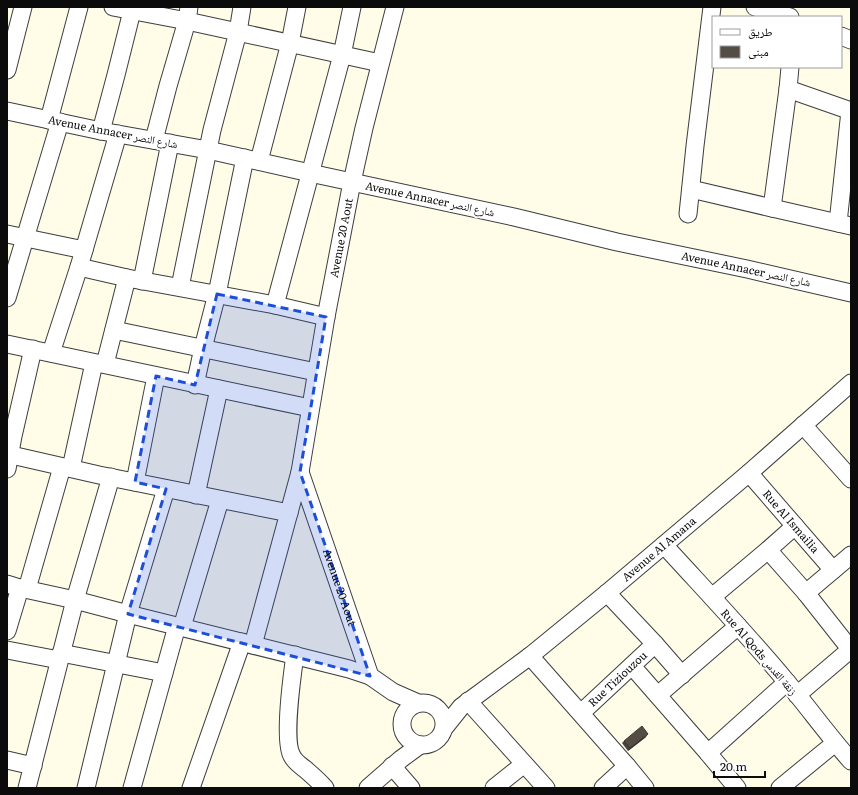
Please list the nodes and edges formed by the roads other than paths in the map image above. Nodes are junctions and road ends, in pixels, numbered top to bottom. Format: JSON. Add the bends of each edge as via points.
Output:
{"nodes":[{"id":1,"x":23,"y":7,"type":"edge"},
{"id":2,"x":79,"y":7,"type":"edge"},
{"id":3,"x":113,"y":7,"type":"edge"},
{"id":4,"x":242,"y":7,"type":"edge"},
{"id":5,"x":297,"y":7,"type":"edge"},
{"id":6,"x":352,"y":7,"type":"edge"},
{"id":7,"x":395,"y":7,"type":"edge"},
{"id":8,"x":712,"y":7,"type":"edge"},
{"id":9,"x":755,"y":7,"type":"edge"},
{"id":10,"x":132,"y":9,"type":"edge"},
{"id":11,"x":188,"y":14,"type":"edge"},
{"id":12,"x":786,"y":16,"type":"edge"},
{"id":13,"x":238,"y":32,"type":"junction"},
{"id":14,"x":290,"y":43,"type":"junction"},
{"id":15,"x":342,"y":55,"type":"junction"},
{"id":16,"x":380,"y":62,"type":"junction"},
{"id":17,"x":790,"y":68,"type":"edge"},
{"id":18,"x":7,"y":70,"type":"edge"},
{"id":19,"x":788,"y":89,"type":"junction"},
{"id":20,"x":7,"y":111,"type":"edge"},
{"id":21,"x":850,"y":111,"type":"edge"},
{"id":22,"x":55,"y":121,"type":"junction"},
{"id":23,"x":101,"y":131,"type":"junction"},
{"id":24,"x":118,"y":134,"type":"junction"},
{"id":25,"x":162,"y":141,"type":"junction"},
{"id":26,"x":208,"y":150,"type":"junction"},
{"id":27,"x":252,"y":160,"type":"junction"},
{"id":28,"x":310,"y":173,"type":"junction"},
{"id":29,"x":352,"y":182,"type":"junction"},
{"id":30,"x":691,"y":189,"type":"junction"},
{"id":31,"x":772,"y":208,"type":"junction"},
{"id":32,"x":688,"y":214,"type":"dead end"},
{"id":33,"x":844,"y":225,"type":"edge"},
{"id":34,"x":7,"y":234,"type":"edge"},
{"id":35,"x":26,"y":238,"type":"junction"},
{"id":36,"x":84,"y":250,"type":"junction"},
{"id":37,"x":79,"y":267,"type":"junction"},
{"id":38,"x":135,"y":279,"type":"junction"},
{"id":39,"x":180,"y":287,"type":"junction"},
{"id":40,"x":851,"y":293,"type":"edge"},
{"id":41,"x":217,"y":294,"type":"junction"},
{"id":42,"x":7,"y":298,"type":"edge"},
{"id":43,"x":275,"y":305,"type":"junction"},
{"id":44,"x":326,"y":317,"type":"junction"},
{"id":45,"x":114,"y":330,"type":"junction"},
{"id":46,"x":7,"y":344,"type":"edge"},
{"id":47,"x":203,"y":348,"type":"junction"},
{"id":48,"x":33,"y":350,"type":"junction"},
{"id":49,"x":51,"y":353,"type":"junction"},
{"id":50,"x":100,"y":363,"type":"junction"},
{"id":51,"x":316,"y":372,"type":"junction"},
{"id":52,"x":156,"y":376,"type":"junction"},
{"id":53,"x":851,"y":383,"type":"edge"},
{"id":54,"x":195,"y":385,"type":"junction"},
{"id":55,"x":219,"y":389,"type":"junction"},
{"id":56,"x":310,"y":408,"type":"junction"},
{"id":57,"x":803,"y":425,"type":"junction"},
{"id":58,"x":8,"y":459,"type":"edge"},
{"id":59,"x":66,"y":468,"type":"junction"},
{"id":60,"x":300,"y":472,"type":"junction"},
{"id":61,"x":749,"y":473,"type":"junction"},
{"id":62,"x":111,"y":477,"type":"junction"},
{"id":63,"x":851,"y":480,"type":"edge"},
{"id":64,"x":135,"y":482,"type":"junction"},
{"id":65,"x":166,"y":489,"type":"junction"},
{"id":66,"x":196,"y":495,"type":"junction"},
{"id":67,"x":220,"y":500,"type":"junction"},
{"id":68,"x":289,"y":513,"type":"junction"},
{"id":69,"x":795,"y":526,"type":"junction"},
{"id":70,"x":664,"y":545,"type":"junction"},
{"id":71,"x":768,"y":550,"type":"junction"},
{"id":72,"x":851,"y":555,"type":"edge"},
{"id":73,"x":834,"y":570,"type":"junction"},
{"id":74,"x":18,"y":587,"type":"edge"},
{"id":75,"x":607,"y":593,"type":"junction"},
{"id":76,"x":806,"y":593,"type":"junction"},
{"id":77,"x":712,"y":597,"type":"junction"},
{"id":78,"x":75,"y":600,"type":"junction"},
{"id":79,"x":128,"y":614,"type":"junction"},
{"id":80,"x":738,"y":626,"type":"junction"},
{"id":81,"x":180,"y":627,"type":"junction"},
{"id":82,"x":7,"y":631,"type":"edge"},
{"id":83,"x":247,"y":644,"type":"junction"},
{"id":84,"x":655,"y":644,"type":"junction"},
{"id":85,"x":7,"y":650,"type":"edge"},
{"id":86,"x":851,"y":650,"type":"edge"},
{"id":87,"x":295,"y":655,"type":"junction"},
{"id":88,"x":60,"y":656,"type":"junction"},
{"id":89,"x":530,"y":656,"type":"junction"},
{"id":90,"x":117,"y":664,"type":"junction"},
{"id":91,"x":632,"y":666,"type":"junction"},
{"id":92,"x":164,"y":673,"type":"junction"},
{"id":93,"x":682,"y":675,"type":"junction"},
{"id":94,"x":370,"y":676,"type":"junction"},
{"id":95,"x":787,"y":682,"type":"junction"},
{"id":96,"x":393,"y":692,"type":"junction"},
{"id":97,"x":658,"y":695,"type":"junction"},
{"id":98,"x":797,"y":695,"type":"junction"},
{"id":99,"x":426,"y":704,"type":"junction"},
{"id":100,"x":464,"y":704,"type":"junction"},
{"id":101,"x":581,"y":713,"type":"junction"},
{"id":102,"x":445,"y":727,"type":"junction"},
{"id":103,"x":409,"y":734,"type":"junction"},
{"id":104,"x":845,"y":752,"type":"edge"},
{"id":105,"x":708,"y":753,"type":"junction"},
{"id":106,"x":7,"y":760,"type":"edge"},
{"id":107,"x":397,"y":762,"type":"junction"},
{"id":108,"x":524,"y":764,"type":"junction"},
{"id":109,"x":33,"y":766,"type":"junction"},
{"id":110,"x":627,"y":766,"type":"junction"},
{"id":111,"x":27,"y":788,"type":"edge"},
{"id":112,"x":86,"y":788,"type":"edge"},
{"id":113,"x":132,"y":788,"type":"edge"},
{"id":114,"x":191,"y":788,"type":"edge"},
{"id":115,"x":326,"y":788,"type":"edge"},
{"id":116,"x":368,"y":788,"type":"edge"},
{"id":117,"x":411,"y":788,"type":"edge"},
{"id":118,"x":494,"y":788,"type":"edge"},
{"id":119,"x":546,"y":788,"type":"edge"},
{"id":120,"x":603,"y":788,"type":"edge"},
{"id":121,"x":644,"y":788,"type":"edge"},
{"id":122,"x":737,"y":788,"type":"edge"},
{"id":123,"x":780,"y":788,"type":"edge"}],
"edges":[{"from":1,"to":18,"type":"street"},
{"from":2,"to":22,"type":"street"},
{"from":3,"to":10,"type":"street"},
{"from":4,"to":13,"type":"street"},
{"from":5,"to":14,"type":"street"},
{"from":6,"to":15,"type":"street"},
{"from":7,"to":16,"type":"street","name":"Avenue 20 Aout"},
{"from":8,"to":30,"type":"street"},
{"from":9,"to":12,"type":"street"},
{"from":10,"to":11,"type":"street"},
{"from":10,"to":23,"type":"street"},
{"from":11,"to":13,"type":"street"},
{"from":11,"to":25,"type":"street","via":[[168,86]]},
{"from":13,"to":14,"type":"street"},
{"from":13,"to":26,"type":"street"},
{"from":14,"to":15,"type":"street"},
{"from":14,"to":27,"type":"street"},
{"from":15,"to":16,"type":"street"},
{"from":15,"to":28,"type":"street"},
{"from":16,"to":29,"type":"street","name":"Avenue 20 Aout"},
{"from":17,"to":19,"type":"street"},
{"from":19,"to":21,"type":"street"},
{"from":19,"to":31,"type":"street"},
{"from":20,"to":22,"type":"street","name":"Avenue Annacer شارع النصر"},
{"from":21,"to":33,"type":"street"},
{"from":22,"to":23,"type":"street","name":"Avenue Annacer شارع النصر"},
{"from":22,"to":35,"type":"street"},
{"from":23,"to":24,"type":"street","name":"Avenue Annacer شارع النصر"},
{"from":24,"to":25,"type":"street","name":"Avenue Annacer شارع النصر"},
{"from":24,"to":36,"type":"street"},
{"from":25,"to":26,"type":"street","name":"Avenue Annacer شارع النصر"},
{"from":25,"to":38,"type":"street"},
{"from":26,"to":27,"type":"street","name":"Avenue Annacer شارع النصر"},
{"from":26,"to":39,"type":"street"},
{"from":27,"to":28,"type":"street","name":"Avenue Annacer شارع النصر"},
{"from":27,"to":41,"type":"street"},
{"from":28,"to":29,"type":"street","name":"Avenue Annacer شارع النصر"},
{"from":28,"to":43,"type":"street"},
{"from":29,"to":40,"type":"street","name":"Avenue Annacer شارع النصر"},
{"from":29,"to":44,"type":"street","name":"Avenue 20 Aout"},
{"from":30,"to":31,"type":"street"},
{"from":30,"to":32,"type":"street"},
{"from":31,"to":33,"type":"street"},
{"from":34,"to":35,"type":"street"},
{"from":35,"to":36,"type":"street"},
{"from":35,"to":42,"type":"street"},
{"from":36,"to":37,"type":"street"},
{"from":37,"to":38,"type":"street"},
{"from":37,"to":49,"type":"street"},
{"from":38,"to":39,"type":"street"},
{"from":38,"to":45,"type":"street"},
{"from":39,"to":41,"type":"street"},
{"from":41,"to":43,"type":"street"},
{"from":41,"to":47,"type":"street"},
{"from":43,"to":44,"type":"street"},
{"from":44,"to":51,"type":"street","name":"Avenue 20 Aout"},
{"from":45,"to":47,"type":"street"},
{"from":45,"to":50,"type":"street"},
{"from":46,"to":48,"type":"street"},
{"from":47,"to":51,"type":"street"},
{"from":47,"to":54,"type":"street"},
{"from":48,"to":49,"type":"street"},
{"from":48,"to":58,"type":"street"},
{"from":49,"to":50,"type":"street"},
{"from":50,"to":52,"type":"street"},
{"from":50,"to":59,"type":"street"},
{"from":51,"to":56,"type":"street","name":"Avenue 20 Aout"},
{"from":52,"to":54,"type":"street"},
{"from":52,"to":64,"type":"street"},
{"from":53,"to":57,"type":"street","name":"Avenue Al Amana"},
{"from":54,"to":55,"type":"street"},
{"from":55,"to":56,"type":"street"},
{"from":55,"to":66,"type":"street"},
{"from":56,"to":60,"type":"street","name":"Avenue 20 Aout"},
{"from":57,"to":61,"type":"street","name":"Avenue Al Amana"},
{"from":57,"to":63,"type":"street"},
{"from":58,"to":59,"type":"street"},
{"from":59,"to":62,"type":"street"},
{"from":59,"to":74,"type":"street"},
{"from":60,"to":68,"type":"street","name":"Avenue 20 Aout"},
{"from":60,"to":94,"type":"street","name":"Avenue 20 Aout"},
{"from":61,"to":69,"type":"street","name":"Rue Al Ismailia"},
{"from":61,"to":70,"type":"street","name":"Avenue Al Amana"},
{"from":62,"to":64,"type":"street"},
{"from":62,"to":78,"type":"street"},
{"from":64,"to":65,"type":"street"},
{"from":65,"to":66,"type":"street"},
{"from":65,"to":79,"type":"street"},
{"from":66,"to":67,"type":"street"},
{"from":67,"to":68,"type":"street"},
{"from":67,"to":81,"type":"street"},
{"from":68,"to":83,"type":"street","name":"Avenue 20 Aout"},
{"from":69,"to":71,"type":"street"},
{"from":69,"to":73,"type":"street","name":"Rue Al Ismailia"},
{"from":70,"to":75,"type":"street","name":"Avenue Al Amana"},
{"from":70,"to":77,"type":"street","name":"Rue Al Qods زنقة القدس"},
{"from":71,"to":76,"type":"street"},
{"from":71,"to":77,"type":"street"},
{"from":72,"to":73,"type":"street"},
{"from":73,"to":76,"type":"street"},
{"from":74,"to":78,"type":"street"},
{"from":74,"to":82,"type":"street"},
{"from":75,"to":84,"type":"street"},
{"from":75,"to":89,"type":"street","name":"Avenue Al Amana"},
{"from":76,"to":86,"type":"street"},
{"from":77,"to":80,"type":"street","name":"Rue Al Qods زنقة القدس"},
{"from":78,"to":79,"type":"street"},
{"from":78,"to":88,"type":"street"},
{"from":79,"to":81,"type":"street"},
{"from":79,"to":90,"type":"street"},
{"from":80,"to":93,"type":"street"},
{"from":80,"to":95,"type":"street","name":"Rue Al Qods زنقة القدس"},
{"from":81,"to":83,"type":"street"},
{"from":81,"to":92,"type":"street"},
{"from":83,"to":87,"type":"street"},
{"from":83,"to":114,"type":"street","name":"Avenue 20 Aout"},
{"from":84,"to":91,"type":"street","name":"Rue Tiziouzou"},
{"from":84,"to":93,"type":"street"},
{"from":85,"to":88,"type":"street"},
{"from":86,"to":98,"type":"street"},
{"from":87,"to":94,"type":"street"},
{"from":87,"to":115,"type":"street","via":[[289,705],[289,748],[298,764]]},
{"from":88,"to":90,"type":"street"},
{"from":88,"to":109,"type":"street"},
{"from":89,"to":100,"type":"street","name":"Avenue Al Amana"},
{"from":89,"to":101,"type":"street"},
{"from":90,"to":92,"type":"street"},
{"from":90,"to":112,"type":"street"},
{"from":91,"to":97,"type":"street"},
{"from":91,"to":101,"type":"street","name":"Rue Tiziouzou"},
{"from":92,"to":113,"type":"street"},
{"from":93,"to":97,"type":"street"},
{"from":94,"to":96,"type":"street"},
{"from":95,"to":98,"type":"street","name":"Rue Al Qods زنقة القدس"},
{"from":95,"to":105,"type":"street"},
{"from":96,"to":99,"type":"street"},
{"from":96,"to":103,"type":"street"},
{"from":97,"to":105,"type":"street"},
{"from":98,"to":104,"type":"street","name":"Rue Al Qods زنقة القدس"},
{"from":99,"to":100,"type":"street"},
{"from":99,"to":102,"type":"street","via":[[440,711]]},
{"from":99,"to":103,"type":"street","name":"Avenue Al Amana","via":[[410,707],[405,713]]},
{"from":100,"to":102,"type":"street","name":"Avenue Al Amana"},
{"from":100,"to":108,"type":"street"},
{"from":101,"to":110,"type":"street"},
{"from":102,"to":103,"type":"street","name":"Avenue Al Amana","via":[[442,735],[429,745]]},
{"from":103,"to":107,"type":"street","name":"Avenue Al Amana"},
{"from":104,"to":123,"type":"street"},
{"from":105,"to":122,"type":"street"},
{"from":106,"to":109,"type":"street"},
{"from":107,"to":116,"type":"street","name":"Avenue Al Amana"},
{"from":107,"to":117,"type":"street"},
{"from":108,"to":118,"type":"street"},
{"from":108,"to":119,"type":"street"},
{"from":109,"to":111,"type":"street"},
{"from":110,"to":120,"type":"street"},
{"from":110,"to":121,"type":"street"}]}
